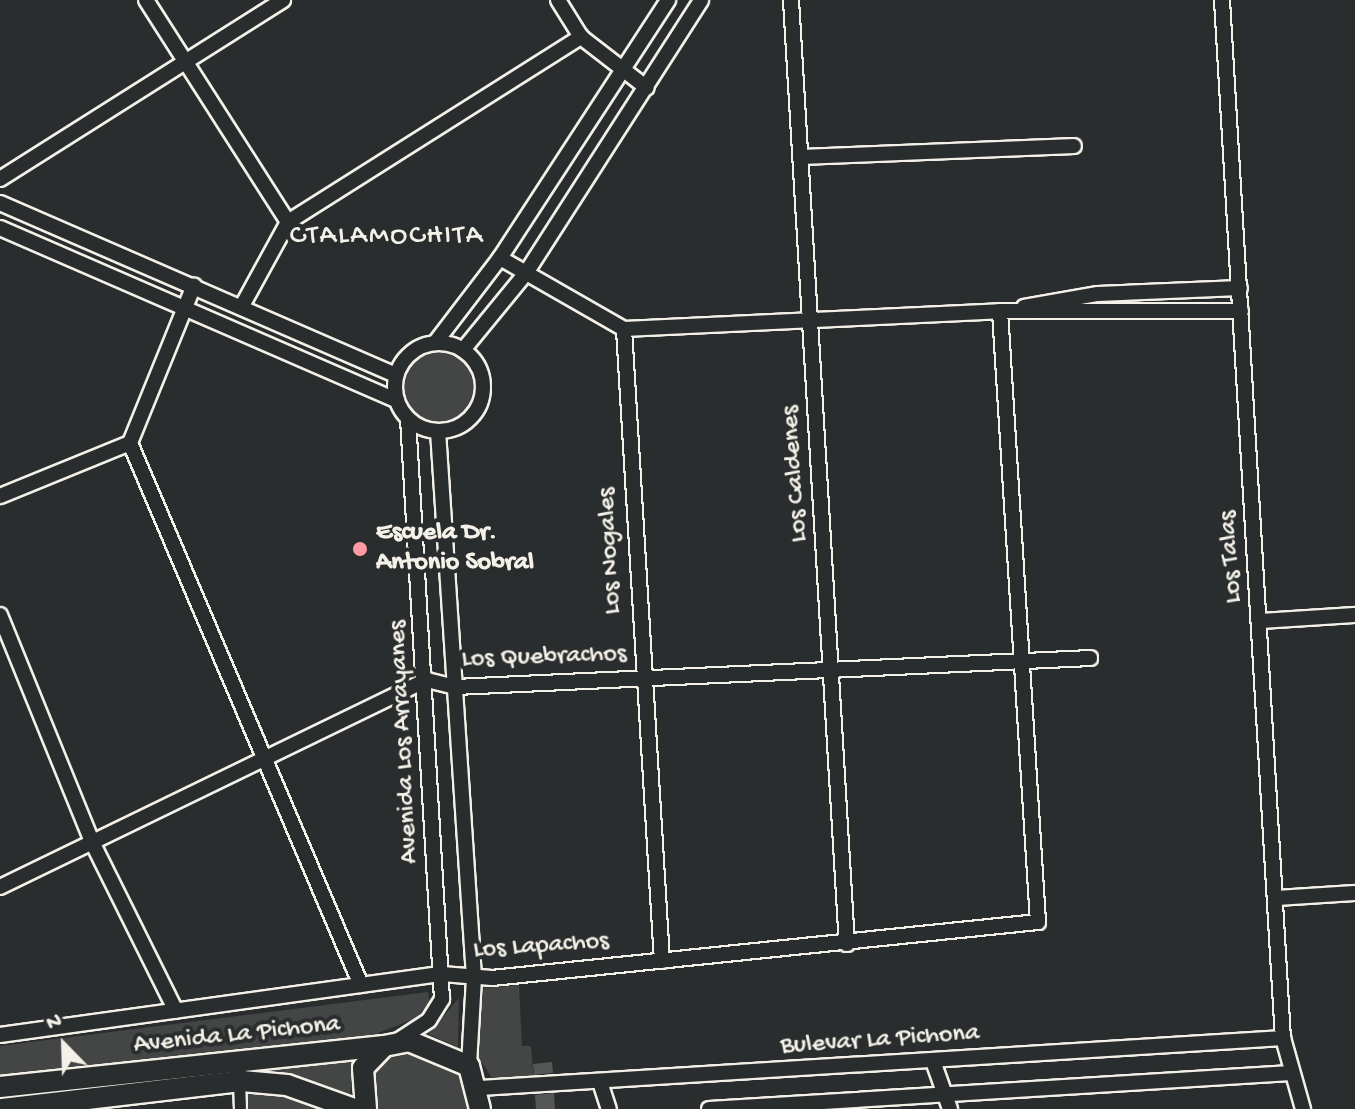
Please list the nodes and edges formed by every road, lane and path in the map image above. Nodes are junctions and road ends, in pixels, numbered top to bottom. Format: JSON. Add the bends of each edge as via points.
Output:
{"nodes":[{"id":1,"x":146,"y":0,"type":"edge"},
{"id":2,"x":283,"y":0,"type":"edge"},
{"id":3,"x":558,"y":0,"type":"edge"},
{"id":4,"x":668,"y":0,"type":"edge"},
{"id":5,"x":701,"y":0,"type":"edge"},
{"id":6,"x":791,"y":0,"type":"edge"},
{"id":7,"x":1222,"y":0,"type":"edge"},
{"id":8,"x":581,"y":37,"type":"junction"},
{"id":9,"x":186,"y":62,"type":"junction"},
{"id":10,"x":622,"y":71,"type":"junction"},
{"id":11,"x":647,"y":88,"type":"junction"},
{"id":12,"x":1074,"y":146,"type":"dead end"},
{"id":13,"x":802,"y":157,"type":"junction"},
{"id":14,"x":0,"y":179,"type":"edge"},
{"id":15,"x":0,"y":203,"type":"edge"},
{"id":16,"x":288,"y":222,"type":"junction"},
{"id":17,"x":0,"y":228,"type":"edge"},
{"id":18,"x":500,"y":258,"type":"junction"},
{"id":19,"x":526,"y":273,"type":"junction"},
{"id":20,"x":194,"y":285,"type":"junction"},
{"id":21,"x":1240,"y":288,"type":"junction"},
{"id":22,"x":186,"y":306,"type":"junction"},
{"id":23,"x":242,"y":306,"type":"junction"},
{"id":24,"x":1000,"y":311,"type":"junction"},
{"id":25,"x":1241,"y":311,"type":"junction"},
{"id":26,"x":810,"y":320,"type":"junction"},
{"id":27,"x":624,"y":329,"type":"junction"},
{"id":28,"x":435,"y":343,"type":"junction"},
{"id":29,"x":463,"y":350,"type":"junction"},
{"id":30,"x":396,"y":375,"type":"junction"},
{"id":31,"x":397,"y":401,"type":"junction"},
{"id":32,"x":408,"y":419,"type":"junction"},
{"id":33,"x":438,"y":431,"type":"junction"},
{"id":34,"x":130,"y":443,"type":"junction"},
{"id":35,"x":0,"y":496,"type":"edge"},
{"id":36,"x":0,"y":615,"type":"edge"},
{"id":37,"x":1355,"y":615,"type":"edge"},
{"id":38,"x":1260,"y":621,"type":"junction"},
{"id":39,"x":1090,"y":658,"type":"dead end"},
{"id":40,"x":1021,"y":661,"type":"junction"},
{"id":41,"x":832,"y":669,"type":"junction"},
{"id":42,"x":641,"y":678,"type":"junction"},
{"id":43,"x":427,"y":680,"type":"junction"},
{"id":44,"x":455,"y":687,"type":"junction"},
{"id":45,"x":260,"y":759,"type":"junction"},
{"id":46,"x":93,"y":844,"type":"junction"},
{"id":47,"x":0,"y":887,"type":"edge"},
{"id":48,"x":1355,"y":893,"type":"edge"},
{"id":49,"x":1276,"y":898,"type":"junction"},
{"id":50,"x":847,"y":944,"type":"junction"},
{"id":51,"x":662,"y":961,"type":"junction"},
{"id":52,"x":442,"y":974,"type":"junction"},
{"id":53,"x":474,"y":978,"type":"junction"},
{"id":54,"x":361,"y":985,"type":"junction"},
{"id":55,"x":176,"y":1011,"type":"junction"},
{"id":56,"x":0,"y":1035,"type":"edge"},
{"id":57,"x":1283,"y":1038,"type":"junction"},
{"id":58,"x":390,"y":1044,"type":"junction"},
{"id":59,"x":933,"y":1061,"type":"junction"},
{"id":60,"x":469,"y":1066,"type":"junction"},
{"id":61,"x":1291,"y":1073,"type":"junction"},
{"id":62,"x":239,"y":1081,"type":"junction"},
{"id":63,"x":601,"y":1085,"type":"junction"},
{"id":64,"x":0,"y":1087,"type":"edge"},
{"id":65,"x":944,"y":1092,"type":"junction"},
{"id":66,"x":480,"y":1099,"type":"edge"},
{"id":67,"x":78,"y":1104,"type":"edge"},
{"id":68,"x":2,"y":1109,"type":"edge"},
{"id":69,"x":240,"y":1109,"type":"edge"},
{"id":70,"x":354,"y":1109,"type":"edge"},
{"id":71,"x":366,"y":1109,"type":"edge"},
{"id":72,"x":609,"y":1109,"type":"edge"},
{"id":73,"x":709,"y":1109,"type":"edge"},
{"id":74,"x":950,"y":1109,"type":"edge"},
{"id":75,"x":1303,"y":1109,"type":"edge"}],
"edges":[{"from":1,"to":9,"type":"street"},
{"from":2,"to":9,"type":"street"},
{"from":3,"to":8,"type":"street"},
{"from":4,"to":10,"type":"street"},
{"from":5,"to":11,"type":"street"},
{"from":6,"to":13,"type":"street","name":"Los Caldenes"},
{"from":7,"to":21,"type":"street","name":"Los Talas"},
{"from":8,"to":10,"type":"street"},
{"from":8,"to":16,"type":"street"},
{"from":9,"to":14,"type":"street"},
{"from":9,"to":16,"type":"street"},
{"from":10,"to":11,"type":"street"},
{"from":10,"to":18,"type":"street"},
{"from":11,"to":19,"type":"street"},
{"from":12,"to":13,"type":"street"},
{"from":13,"to":26,"type":"street","name":"Los Caldenes"},
{"from":15,"to":20,"type":"street"},
{"from":16,"to":23,"type":"street"},
{"from":17,"to":22,"type":"street"},
{"from":18,"to":19,"type":"street"},
{"from":18,"to":28,"type":"street"},
{"from":19,"to":27,"type":"street"},
{"from":19,"to":29,"type":"street"},
{"from":20,"to":22,"type":"street"},
{"from":20,"to":23,"type":"street"},
{"from":21,"to":24,"type":"street","via":[[1098,294]]},
{"from":21,"to":25,"type":"street","name":"Los Talas"},
{"from":22,"to":31,"type":"street"},
{"from":22,"to":34,"type":"street"},
{"from":23,"to":30,"type":"street"},
{"from":24,"to":25,"type":"street","via":[[1097,317]]},
{"from":24,"to":26,"type":"street"},
{"from":24,"to":40,"type":"street"},
{"from":25,"to":38,"type":"street","name":"Los Talas"},
{"from":26,"to":27,"type":"street"},
{"from":26,"to":41,"type":"street","name":"Los Caldenes"},
{"from":27,"to":42,"type":"street","name":"Los Nogales"},
{"from":28,"to":29,"type":"street"},
{"from":28,"to":30,"type":"street","via":[[410,353]]},
{"from":29,"to":33,"type":"street","via":[[480,369],[483,394],[472,417]]},
{"from":30,"to":31,"type":"street"},
{"from":31,"to":32,"type":"street"},
{"from":32,"to":33,"type":"street"},
{"from":32,"to":43,"type":"street","name":"Avenida Los Arrayanes"},
{"from":33,"to":44,"type":"street","name":"Avenida Los Arrayanes"},
{"from":34,"to":35,"type":"street"},
{"from":34,"to":45,"type":"street"},
{"from":36,"to":46,"type":"street"},
{"from":37,"to":38,"type":"street"},
{"from":38,"to":49,"type":"street","name":"Los Talas"},
{"from":39,"to":40,"type":"street","name":"Los Quebrachos"},
{"from":40,"to":41,"type":"street","name":"Los Quebrachos"},
{"from":40,"to":50,"type":"street","name":"Los Lapachos","via":[[1038,922]]},
{"from":41,"to":42,"type":"street","name":"Los Quebrachos"},
{"from":41,"to":50,"type":"street","name":"Los Caldenes"},
{"from":42,"to":44,"type":"street","name":"Los Quebrachos"},
{"from":42,"to":51,"type":"street","name":"Los Nogales"},
{"from":43,"to":44,"type":"street","name":"Los Quebrachos"},
{"from":43,"to":45,"type":"street","name":"Los Quebrachos"},
{"from":43,"to":52,"type":"street","name":"Avenida Los Arrayanes"},
{"from":44,"to":53,"type":"street","name":"Avenida Los Arrayanes"},
{"from":45,"to":46,"type":"street","name":"Los Quebrachos"},
{"from":45,"to":54,"type":"street"},
{"from":46,"to":47,"type":"street","name":"Los Quebrachos"},
{"from":46,"to":55,"type":"street"},
{"from":48,"to":49,"type":"street"},
{"from":49,"to":57,"type":"street","name":"Los Talas"},
{"from":50,"to":51,"type":"street","name":"Los Lapachos"},
{"from":51,"to":53,"type":"street","name":"Los Lapachos"},
{"from":52,"to":53,"type":"street","name":"Los Lapachos"},
{"from":52,"to":54,"type":"street","name":"Los Lapachos"},
{"from":52,"to":58,"type":"street","name":"Avenida Los Arrayanes","via":[[438,1009]]},
{"from":53,"to":60,"type":"street","name":"Avenida Los Arrayanes"},
{"from":54,"to":55,"type":"street","name":"Los Lapachos"},
{"from":55,"to":56,"type":"street","name":"Los Lapachos"},
{"from":57,"to":59,"type":"street","name":"Bulevar La Pichona"},
{"from":57,"to":61,"type":"street","name":"Los Talas"},
{"from":58,"to":60,"type":"main road","name":"Avenida La Pichona","via":[[423,1042]]},
{"from":58,"to":64,"type":"main road","name":"Avenida La Pichona"},
{"from":58,"to":71,"type":"main road","via":[[363,1068]]},
{"from":59,"to":63,"type":"street","name":"Bulevar La Pichona"},
{"from":59,"to":65,"type":"street"},
{"from":60,"to":66,"type":"main road"},
{"from":61,"to":65,"type":"street"},
{"from":61,"to":75,"type":"street","name":"Los Talas"},
{"from":62,"to":67,"type":"main road","name":"Avenida La Pichona"},
{"from":62,"to":69,"type":"street"},
{"from":62,"to":70,"type":"main road","name":"Avenida La Pichona","via":[[287,1085]]},
{"from":63,"to":66,"type":"street","name":"Bulevar La Pichona"},
{"from":63,"to":72,"type":"street"},
{"from":65,"to":73,"type":"street"},
{"from":65,"to":74,"type":"street"},
{"from":67,"to":68,"type":"main road","name":"Avenida La Pichona"}]}
